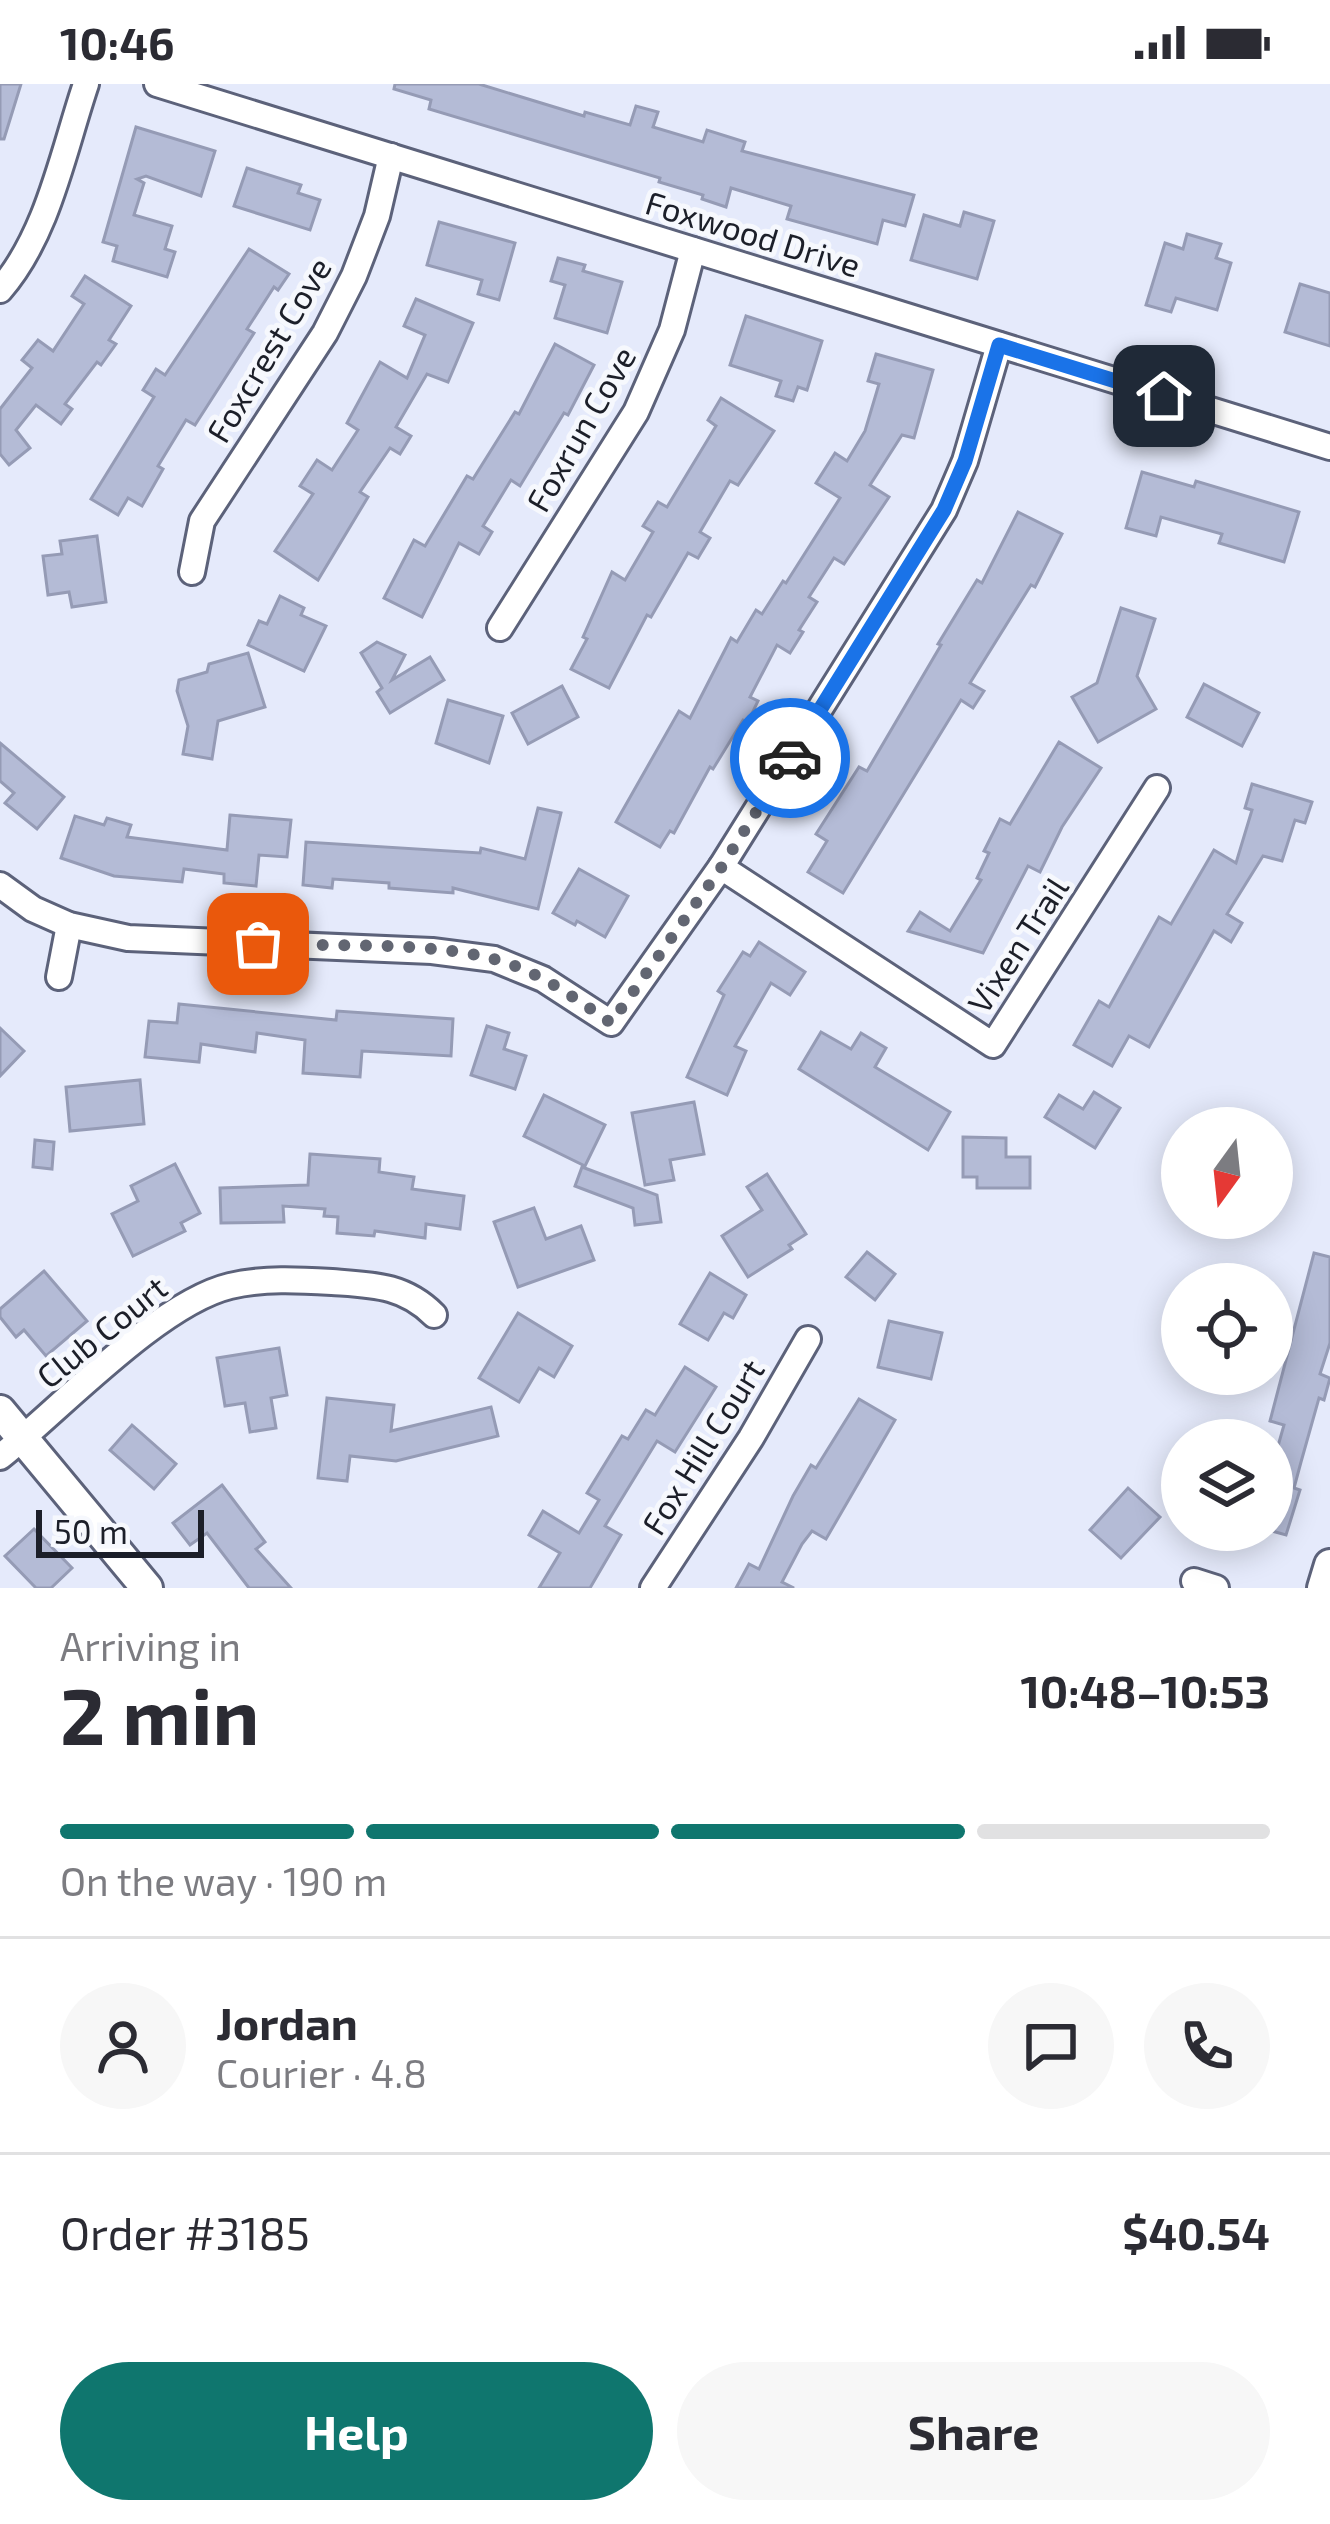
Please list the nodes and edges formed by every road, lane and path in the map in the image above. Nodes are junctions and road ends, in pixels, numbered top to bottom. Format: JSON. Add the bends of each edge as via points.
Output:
{"nodes":[{"id":1,"x":86,"y":84,"type":"edge"},
{"id":2,"x":157,"y":84,"type":"edge"},
{"id":3,"x":391,"y":156,"type":"junction"},
{"id":4,"x":693,"y":250,"type":"junction"},
{"id":5,"x":0,"y":290,"type":"edge"},
{"id":6,"x":999,"y":345,"type":"junction"},
{"id":7,"x":1330,"y":447,"type":"edge"},
{"id":8,"x":192,"y":572,"type":"dead end"},
{"id":9,"x":500,"y":628,"type":"dead end"},
{"id":10,"x":1157,"y":788,"type":"dead end"},
{"id":11,"x":721,"y":868,"type":"junction"},
{"id":12,"x":0,"y":885,"type":"edge"},
{"id":13,"x":69,"y":926,"type":"junction"},
{"id":14,"x":59,"y":977,"type":"dead end"},
{"id":15,"x":434,"y":1316,"type":"dead end"},
{"id":16,"x":808,"y":1339,"type":"dead end"},
{"id":17,"x":0,"y":1411,"type":"edge"},
{"id":18,"x":12,"y":1448,"type":"edge"},
{"id":19,"x":1330,"y":1565,"type":"edge"},
{"id":20,"x":147,"y":1588,"type":"edge"},
{"id":21,"x":652,"y":1588,"type":"edge"},
{"id":22,"x":1323,"y":1588,"type":"edge"}],
"edges":[{"from":1,"to":5,"type":"street","via":[[29,247]]},
{"from":2,"to":3,"type":"street","name":"Foxwood Drive"},
{"from":3,"to":4,"type":"street","name":"Foxwood Drive"},
{"from":3,"to":8,"type":"street","name":"Foxcrest Cove","via":[[354,276],[202,521]]},
{"from":4,"to":6,"type":"street","name":"Foxwood Drive"},
{"from":4,"to":9,"type":"street","name":"Foxrun Cove","via":[[672,330],[636,412]]},
{"from":6,"to":7,"type":"street","name":"Foxwood Drive"},
{"from":6,"to":11,"type":"street","via":[[944,510]]},
{"from":10,"to":11,"type":"street","name":"Vixen Trail","via":[[993,1046]]},
{"from":11,"to":13,"type":"street","via":[[611,1023],[494,959],[128,938]]},
{"from":12,"to":13,"type":"street"},
{"from":13,"to":14,"type":"street"},
{"from":15,"to":18,"type":"street","name":"Club Court","via":[[388,1286],[227,1286],[163,1319]]},
{"from":16,"to":21,"type":"street","name":"Fox Hill Court"},
{"from":17,"to":18,"type":"street"},
{"from":18,"to":20,"type":"street"},
{"from":19,"to":22,"type":"street"}]}
